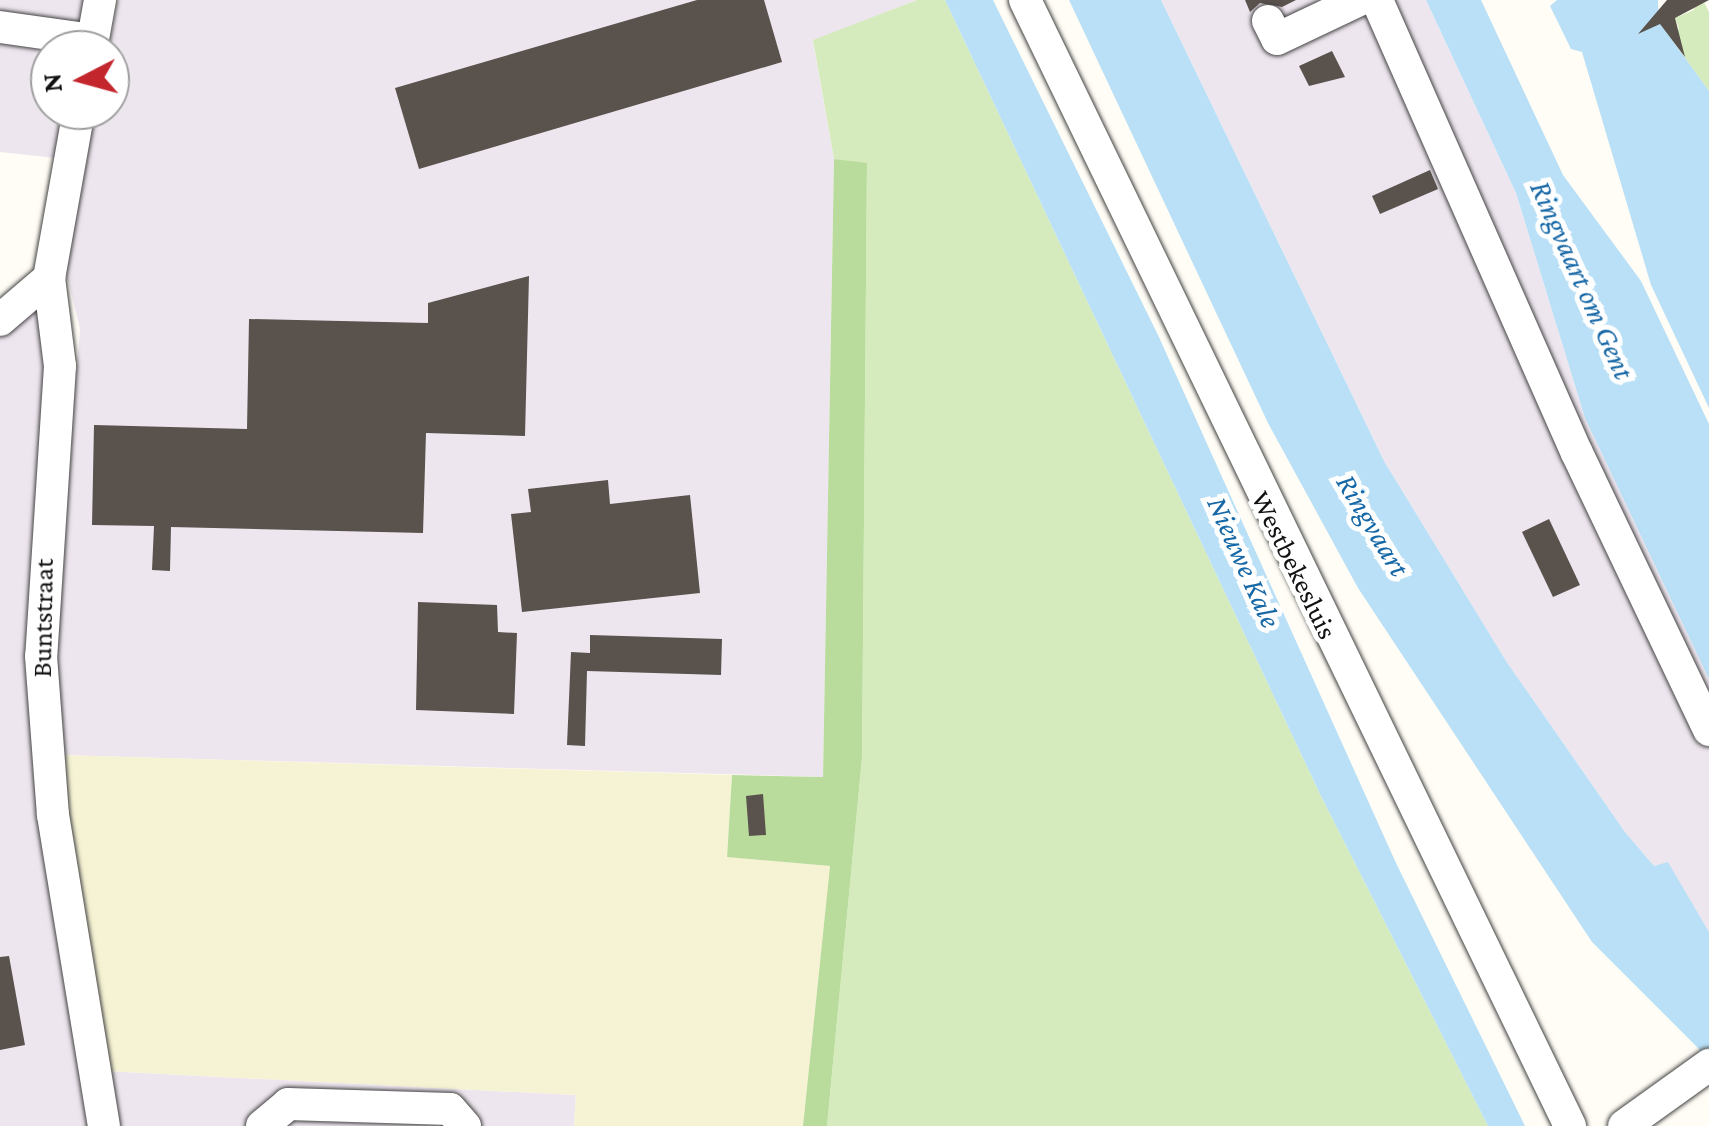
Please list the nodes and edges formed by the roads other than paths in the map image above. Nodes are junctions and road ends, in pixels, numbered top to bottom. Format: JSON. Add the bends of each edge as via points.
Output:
{"nodes":[{"id":1,"x":100,"y":0,"type":"edge"},
{"id":2,"x":1025,"y":0,"type":"edge"},
{"id":3,"x":1358,"y":0,"type":"edge"},
{"id":4,"x":1377,"y":0,"type":"edge"},
{"id":5,"x":0,"y":27,"type":"edge"},
{"id":6,"x":95,"y":30,"type":"edge"},
{"id":7,"x":30,"y":33,"type":"edge"},
{"id":8,"x":1287,"y":35,"type":"dead end"},
{"id":9,"x":75,"y":130,"type":"edge"},
{"id":10,"x":49,"y":278,"type":"junction"},
{"id":11,"x":0,"y":320,"type":"edge"},
{"id":12,"x":1709,"y":730,"type":"edge"},
{"id":13,"x":1708,"y":1066,"type":"edge"},
{"id":14,"x":104,"y":1126,"type":"edge"},
{"id":15,"x":262,"y":1126,"type":"edge"},
{"id":16,"x":465,"y":1126,"type":"edge"},
{"id":17,"x":1570,"y":1126,"type":"edge"},
{"id":18,"x":1624,"y":1126,"type":"edge"}],
"edges":[{"from":1,"to":6,"type":"street"},
{"from":2,"to":17,"type":"street","name":"Westbekesluis"},
{"from":3,"to":8,"type":"street"},
{"from":4,"to":12,"type":"street","via":[[1577,452]]},
{"from":5,"to":7,"type":"street"},
{"from":9,"to":10,"type":"street","name":"Buntstraat"},
{"from":10,"to":11,"type":"street"},
{"from":10,"to":14,"type":"street","name":"Buntstraat","via":[[60,366],[45,530],[43,712],[53,815]]},
{"from":13,"to":18,"type":"street"},
{"from":15,"to":16,"type":"street","via":[[288,1104],[450,1109]]}]}
